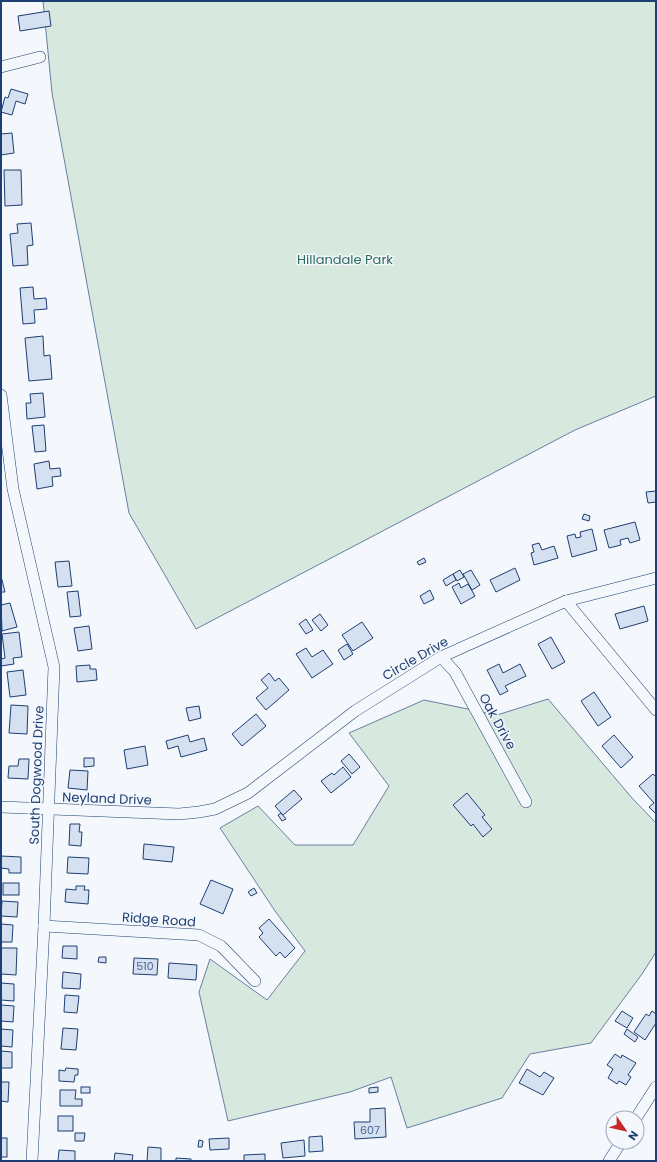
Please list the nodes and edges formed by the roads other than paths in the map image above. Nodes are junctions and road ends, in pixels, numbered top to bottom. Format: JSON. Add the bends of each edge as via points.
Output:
{"nodes":[{"id":1,"x":40,"y":57,"type":"dead end"},
{"id":2,"x":1,"y":67,"type":"edge"},
{"id":3,"x":1,"y":395,"type":"edge"},
{"id":4,"x":656,"y":578,"type":"edge"},
{"id":5,"x":566,"y":601,"type":"junction"},
{"id":6,"x":441,"y":657,"type":"junction"},
{"id":7,"x":656,"y":710,"type":"edge"},
{"id":8,"x":526,"y":802,"type":"dead end"},
{"id":9,"x":1,"y":807,"type":"edge"},
{"id":10,"x":212,"y":809,"type":"joint"},
{"id":11,"x":49,"y":810,"type":"junction"},
{"id":12,"x":44,"y":926,"type":"junction"},
{"id":13,"x":255,"y":981,"type":"dead end"},
{"id":14,"x":656,"y":1087,"type":"edge"},
{"id":15,"x":641,"y":1110,"type":"edge"},
{"id":16,"x":616,"y":1150,"type":"edge"},
{"id":17,"x":32,"y":1161,"type":"edge"},
{"id":18,"x":609,"y":1161,"type":"edge"}],
"edges":[{"from":1,"to":2,"type":"street"},
{"from":3,"to":11,"type":"street","name":"South Dogwood Drive","via":[[13,489],[54,667]]},
{"from":4,"to":5,"type":"street","name":"Circle Drive"},
{"from":5,"to":6,"type":"street","name":"Circle Drive"},
{"from":5,"to":7,"type":"street"},
{"from":6,"to":8,"type":"street","name":"Oak Drive","via":[[455,672]]},
{"from":6,"to":10,"type":"street","name":"Circle Drive","via":[[355,711],[248,793]]},
{"from":9,"to":11,"type":"street","name":"Neyland Drive"},
{"from":10,"to":11,"type":"street","name":"Neyland Drive","via":[[179,814]]},
{"from":11,"to":12,"type":"street","name":"South Dogwood Drive"},
{"from":12,"to":13,"type":"street","name":"Ridge Road","via":[[199,935],[221,946]]},
{"from":12,"to":17,"type":"street","name":"South Dogwood Drive"},
{"from":14,"to":15,"type":"street"},
{"from":16,"to":18,"type":"street"}]}
